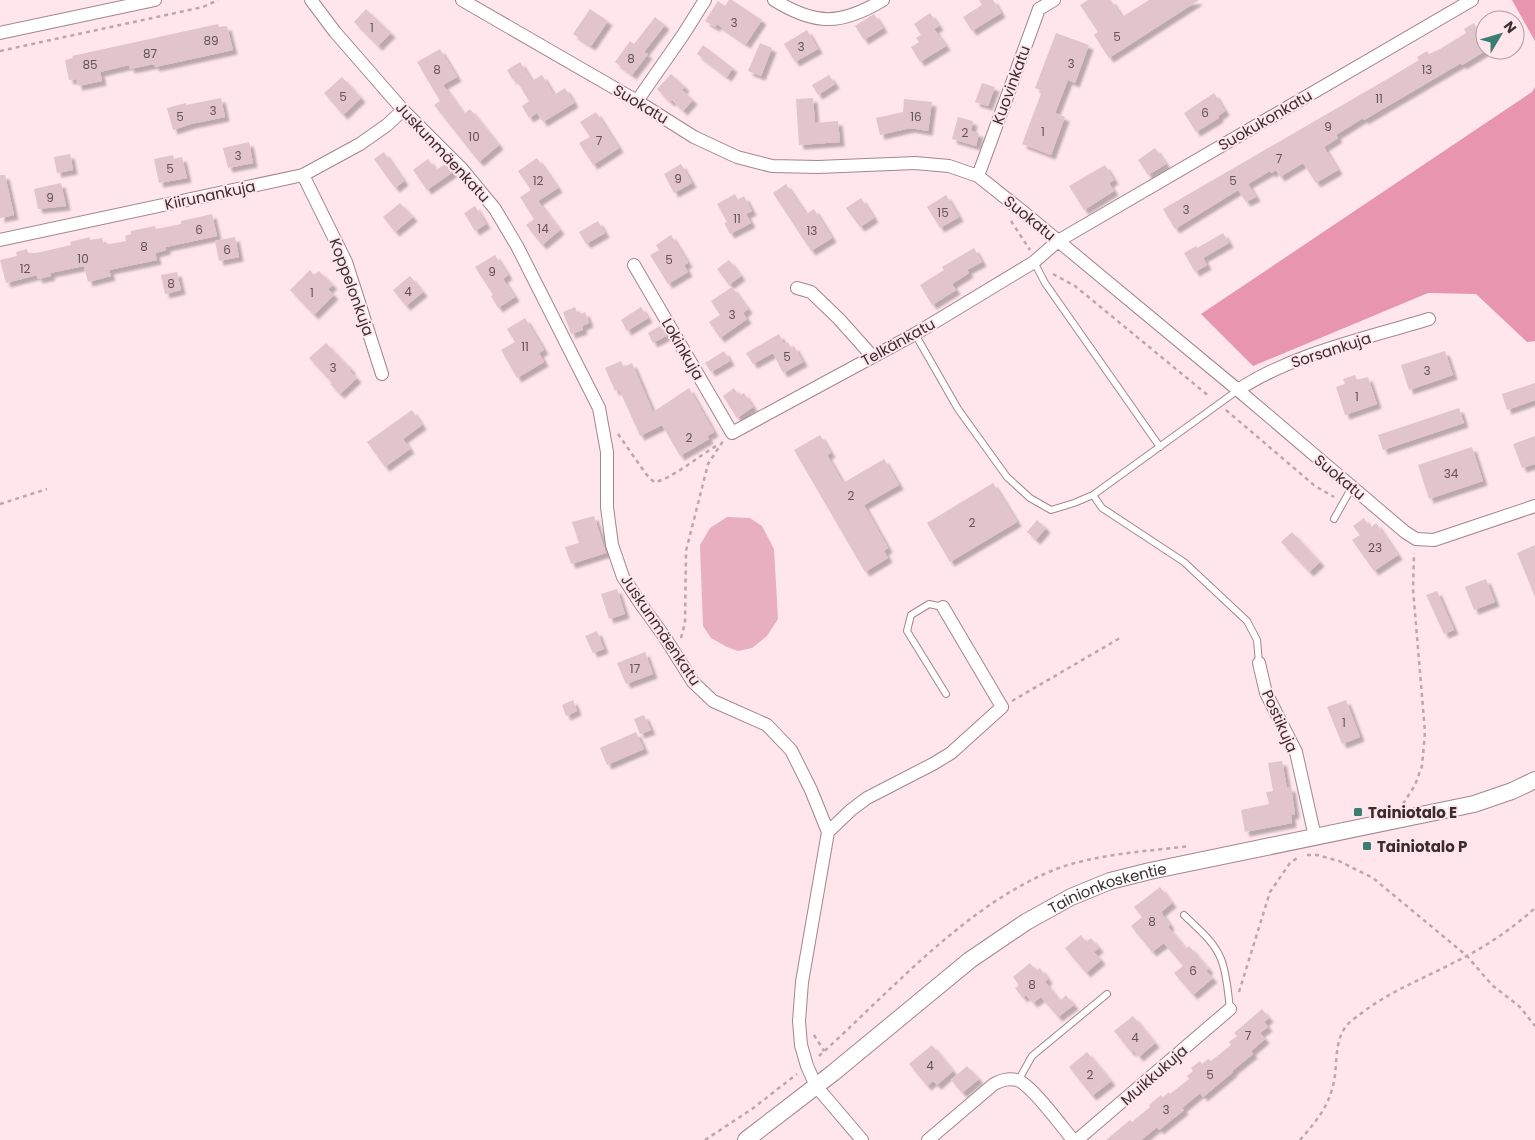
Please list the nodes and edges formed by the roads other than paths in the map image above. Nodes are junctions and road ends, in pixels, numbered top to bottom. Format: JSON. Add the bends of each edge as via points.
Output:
{"nodes":[{"id":1,"x":155,"y":0,"type":"edge"},
{"id":2,"x":311,"y":0,"type":"edge"},
{"id":3,"x":462,"y":0,"type":"edge"},
{"id":4,"x":705,"y":0,"type":"edge"},
{"id":5,"x":774,"y":0,"type":"edge"},
{"id":6,"x":883,"y":0,"type":"edge"},
{"id":7,"x":1054,"y":0,"type":"edge"},
{"id":8,"x":1472,"y":0,"type":"edge"},
{"id":9,"x":1036,"y":5,"type":"edge"},
{"id":10,"x":0,"y":33,"type":"edge"},
{"id":11,"x":638,"y":101,"type":"junction"},
{"id":12,"x":403,"y":110,"type":"junction"},
{"id":13,"x":303,"y":175,"type":"junction"},
{"id":14,"x":978,"y":176,"type":"junction"},
{"id":15,"x":0,"y":240,"type":"edge"},
{"id":16,"x":1058,"y":241,"type":"junction"},
{"id":17,"x":1034,"y":262,"type":"junction"},
{"id":18,"x":634,"y":265,"type":"dead end"},
{"id":19,"x":797,"y":288,"type":"dead end"},
{"id":20,"x":1429,"y":319,"type":"dead end"},
{"id":21,"x":915,"y":334,"type":"junction"},
{"id":22,"x":873,"y":356,"type":"junction"},
{"id":23,"x":382,"y":374,"type":"dead end"},
{"id":24,"x":1238,"y":390,"type":"junction"},
{"id":25,"x":732,"y":434,"type":"joint"},
{"id":26,"x":1160,"y":447,"type":"junction"},
{"id":27,"x":1352,"y":487,"type":"junction"},
{"id":28,"x":1093,"y":494,"type":"junction"},
{"id":29,"x":1535,"y":506,"type":"edge"},
{"id":30,"x":1334,"y":519,"type":"dead end"},
{"id":31,"x":943,"y":607,"type":"joint"},
{"id":32,"x":1259,"y":664,"type":"joint"},
{"id":33,"x":946,"y":694,"type":"dead end"},
{"id":34,"x":1535,"y":780,"type":"edge"},
{"id":35,"x":828,"y":832,"type":"junction"},
{"id":36,"x":1316,"y":837,"type":"junction"},
{"id":37,"x":1184,"y":914,"type":"dead end"},
{"id":38,"x":1107,"y":994,"type":"dead end"},
{"id":39,"x":1230,"y":1009,"type":"joint"},
{"id":40,"x":1018,"y":1080,"type":"junction"},
{"id":41,"x":816,"y":1086,"type":"junction"},
{"id":42,"x":746,"y":1140,"type":"edge"},
{"id":43,"x":862,"y":1140,"type":"edge"},
{"id":44,"x":928,"y":1140,"type":"edge"},
{"id":45,"x":1073,"y":1140,"type":"edge"},
{"id":46,"x":1078,"y":1140,"type":"edge"}],
"edges":[{"from":1,"to":10,"type":"street"},
{"from":2,"to":12,"type":"street","name":"Juskunmäenkatu"},
{"from":3,"to":11,"type":"street","name":"Suokatu"},
{"from":4,"to":11,"type":"street"},
{"from":5,"to":6,"type":"street","via":[[793,12],[819,20],[865,11]]},
{"from":7,"to":9,"type":"street","name":"Kuovinkatu"},
{"from":8,"to":16,"type":"street","name":"Suokukonkatu"},
{"from":9,"to":14,"type":"street","name":"Kuovinkatu"},
{"from":11,"to":14,"type":"street","name":"Suokatu","via":[[694,137],[737,157],[772,166],[915,163],[950,166]]},
{"from":12,"to":13,"type":"street","name":"Kiirunankuja","via":[[360,144]]},
{"from":12,"to":35,"type":"street","name":"Juskunmäenkatu","via":[[462,169],[495,209],[595,399],[607,452],[607,507],[612,546],[623,577],[693,682],[713,701],[767,725],[791,750]]},
{"from":13,"to":15,"type":"street","name":"Kiirunankuja"},
{"from":13,"to":23,"type":"street","name":"Koppelonkuja","via":[[346,262]]},
{"from":14,"to":16,"type":"street","name":"Suokatu"},
{"from":16,"to":17,"type":"street","name":"Telkänkatu"},
{"from":16,"to":24,"type":"street","name":"Suokatu"},
{"from":17,"to":21,"type":"street","name":"Telkänkatu"},
{"from":17,"to":26,"type":"lane","via":[[1045,283]]},
{"from":18,"to":25,"type":"street","name":"Lokinkuja"},
{"from":19,"to":22,"type":"street","via":[[811,292]]},
{"from":20,"to":24,"type":"street","name":"Sorsankuja","via":[[1280,366]]},
{"from":21,"to":22,"type":"street","name":"Telkänkatu"},
{"from":21,"to":28,"type":"lane","via":[[958,409],[1007,477],[1030,498],[1051,510],[1074,504]]},
{"from":22,"to":25,"type":"street","name":"Telkänkatu"},
{"from":24,"to":26,"type":"lane"},
{"from":24,"to":27,"type":"street","name":"Suokatu"},
{"from":26,"to":28,"type":"lane"},
{"from":27,"to":29,"type":"street","name":"Suokatu","via":[[1416,539],[1434,540]]},
{"from":27,"to":30,"type":"lane"},
{"from":28,"to":32,"type":"lane","via":[[1102,508],[1184,562],[1247,621],[1257,640]]},
{"from":31,"to":33,"type":"lane","via":[[929,604],[911,615],[907,630]]},
{"from":31,"to":35,"type":"street","via":[[1002,707],[951,753],[867,798]]},
{"from":32,"to":36,"type":"street","name":"Postikuja","via":[[1266,693],[1296,752]]},
{"from":34,"to":36,"type":"street","name":"Tainionkoskentie","via":[[1474,804]]},
{"from":35,"to":41,"type":"street","via":[[802,982],[799,1021],[801,1045]]},
{"from":36,"to":41,"type":"street","name":"Tainionkoskentie","via":[[1150,871],[1110,881],[1071,897],[1026,922],[970,960]]},
{"from":37,"to":39,"type":"lane","via":[[1210,941],[1221,959]]},
{"from":38,"to":40,"type":"lane","via":[[1032,1056]]},
{"from":39,"to":46,"type":"street","name":"Muikkukuja"},
{"from":40,"to":44,"type":"street","via":[[1004,1079],[994,1084]]},
{"from":40,"to":45,"type":"street","via":[[1031,1090]]},
{"from":41,"to":42,"type":"street","name":"Tainionkoskentie"},
{"from":41,"to":43,"type":"street"}]}
